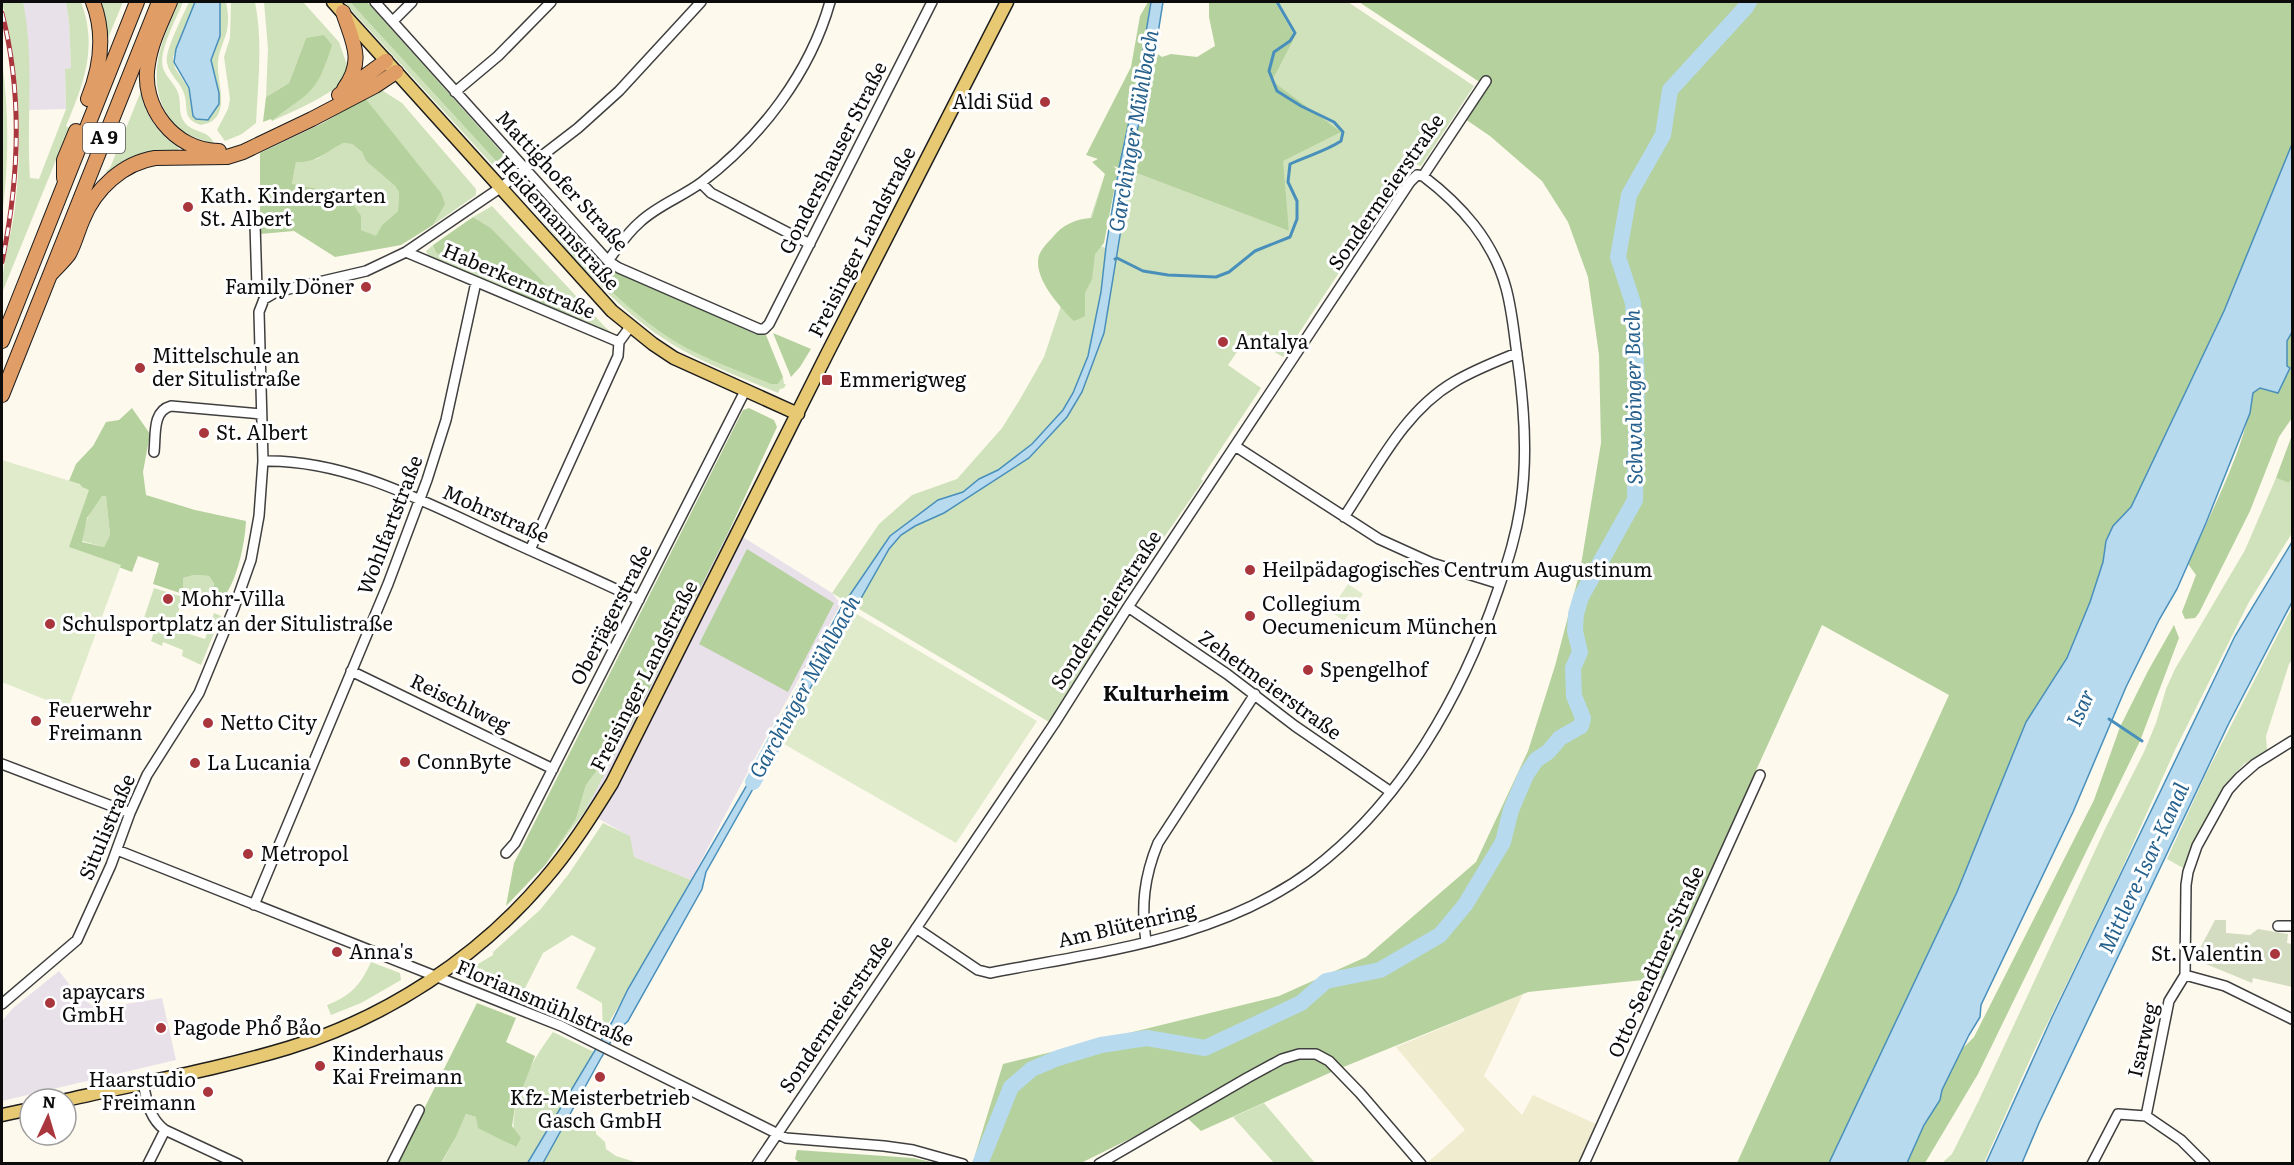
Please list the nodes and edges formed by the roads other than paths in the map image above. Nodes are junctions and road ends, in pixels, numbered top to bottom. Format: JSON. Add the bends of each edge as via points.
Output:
{"nodes":[{"id":1,"x":93,"y":2,"type":"edge"},
{"id":2,"x":137,"y":2,"type":"edge"},
{"id":3,"x":159,"y":2,"type":"edge"},
{"id":4,"x":170,"y":2,"type":"edge"},
{"id":5,"x":375,"y":2,"type":"edge"},
{"id":6,"x":412,"y":2,"type":"edge"},
{"id":7,"x":551,"y":2,"type":"edge"},
{"id":8,"x":701,"y":2,"type":"edge"},
{"id":9,"x":830,"y":2,"type":"edge"},
{"id":10,"x":929,"y":2,"type":"edge"},
{"id":11,"x":1007,"y":2,"type":"edge"},
{"id":12,"x":338,"y":7,"type":"edge"},
{"id":13,"x":393,"y":21,"type":"junction"},
{"id":14,"x":386,"y":61,"type":"junction"},
{"id":15,"x":396,"y":72,"type":"junction"},
{"id":16,"x":1486,"y":81,"type":"dead end"},
{"id":17,"x":455,"y":92,"type":"junction"},
{"id":18,"x":339,"y":96,"type":"junction"},
{"id":19,"x":275,"y":133,"type":"junction"},
{"id":20,"x":242,"y":148,"type":"junction"},
{"id":21,"x":525,"y":169,"type":"junction"},
{"id":22,"x":1423,"y":176,"type":"junction"},
{"id":23,"x":701,"y":183,"type":"junction"},
{"id":24,"x":500,"y":188,"type":"junction"},
{"id":25,"x":64,"y":189,"type":"junction"},
{"id":26,"x":255,"y":224,"type":"dead end"},
{"id":27,"x":810,"y":244,"type":"junction"},
{"id":28,"x":406,"y":252,"type":"junction"},
{"id":29,"x":608,"y":261,"type":"junction"},
{"id":30,"x":50,"y":275,"type":"junction"},
{"id":31,"x":476,"y":282,"type":"junction"},
{"id":32,"x":266,"y":296,"type":"junction"},
{"id":33,"x":630,"y":327,"type":"junction"},
{"id":34,"x":764,"y":329,"type":"joint"},
{"id":35,"x":2,"y":341,"type":"edge"},
{"id":36,"x":619,"y":342,"type":"junction"},
{"id":37,"x":1517,"y":353,"type":"junction"},
{"id":38,"x":745,"y":391,"type":"junction"},
{"id":39,"x":2,"y":395,"type":"edge"},
{"id":40,"x":261,"y":414,"type":"junction"},
{"id":41,"x":798,"y":414,"type":"junction"},
{"id":42,"x":1235,"y":446,"type":"junction"},
{"id":43,"x":154,"y":452,"type":"dead end"},
{"id":44,"x":263,"y":461,"type":"junction"},
{"id":45,"x":420,"y":500,"type":"junction"},
{"id":46,"x":1344,"y":517,"type":"junction"},
{"id":47,"x":530,"y":550,"type":"junction"},
{"id":48,"x":1500,"y":584,"type":"junction"},
{"id":49,"x":639,"y":600,"type":"junction"},
{"id":50,"x":1128,"y":607,"type":"junction"},
{"id":51,"x":351,"y":670,"type":"junction"},
{"id":52,"x":1255,"y":694,"type":"junction"},
{"id":53,"x":2292,"y":741,"type":"edge"},
{"id":54,"x":2,"y":764,"type":"edge"},
{"id":55,"x":553,"y":769,"type":"junction"},
{"id":56,"x":1760,"y":775,"type":"dead end"},
{"id":57,"x":1391,"y":792,"type":"junction"},
{"id":58,"x":129,"y":813,"type":"junction"},
{"id":59,"x":117,"y":850,"type":"junction"},
{"id":60,"x":506,"y":853,"type":"dead end"},
{"id":61,"x":254,"y":905,"type":"junction"},
{"id":62,"x":2278,"y":926,"type":"dead end"},
{"id":63,"x":2292,"y":926,"type":"edge"},
{"id":64,"x":916,"y":928,"type":"junction"},
{"id":65,"x":1146,"y":942,"type":"junction"},
{"id":66,"x":2185,"y":975,"type":"junction"},
{"id":67,"x":436,"y":976,"type":"junction"},
{"id":68,"x":2,"y":1004,"type":"edge"},
{"id":69,"x":2292,"y":1019,"type":"edge"},
{"id":70,"x":143,"y":1083,"type":"junction"},
{"id":71,"x":78,"y":1097,"type":"edge"},
{"id":72,"x":418,"y":1110,"type":"dead end"},
{"id":73,"x":18,"y":1111,"type":"edge"},
{"id":74,"x":2,"y":1115,"type":"edge"},
{"id":75,"x":2146,"y":1116,"type":"junction"},
{"id":76,"x":165,"y":1130,"type":"junction"},
{"id":77,"x":776,"y":1134,"type":"junction"},
{"id":78,"x":148,"y":1164,"type":"edge"},
{"id":79,"x":238,"y":1164,"type":"edge"},
{"id":80,"x":392,"y":1164,"type":"edge"},
{"id":81,"x":757,"y":1164,"type":"edge"},
{"id":82,"x":963,"y":1164,"type":"edge"},
{"id":83,"x":1099,"y":1164,"type":"edge"},
{"id":84,"x":1421,"y":1164,"type":"edge"},
{"id":85,"x":1584,"y":1164,"type":"edge"},
{"id":86,"x":2092,"y":1164,"type":"edge"},
{"id":87,"x":2205,"y":1164,"type":"edge"}],
"edges":[{"from":1,"to":25,"type":"highway","via":[[98,15],[100,52],[94,85],[64,160]]},
{"from":2,"to":25,"type":"highway","number":"A 9"},
{"from":3,"to":30,"type":"highway","number":"A 9"},
{"from":4,"to":20,"type":"highway","via":[[148,64],[153,106],[170,130],[192,145],[222,151]]},
{"from":5,"to":13,"type":"street","name":"Mattighofer Straße"},
{"from":6,"to":13,"type":"street"},
{"from":7,"to":17,"type":"street","via":[[498,56]]},
{"from":8,"to":21,"type":"street","via":[[619,91]]},
{"from":9,"to":23,"type":"street","via":[[810,54],[787,92],[749,140]]},
{"from":10,"to":27,"type":"street","name":"Gondershauser Straße"},
{"from":11,"to":41,"type":"main road","name":"Freisinger Landstraße"},
{"from":12,"to":14,"type":"main road","name":"Heidemannstraße"},
{"from":12,"to":18,"type":"highway","via":[[357,52],[350,81]]},
{"from":13,"to":17,"type":"street","name":"Mattighofer Straße"},
{"from":14,"to":15,"type":"main road","name":"Heidemannstraße"},
{"from":14,"to":18,"type":"highway"},
{"from":15,"to":19,"type":"highway","via":[[375,86]]},
{"from":15,"to":24,"type":"main road","name":"Heidemannstraße"},
{"from":16,"to":22,"type":"street","name":"Sondermeierstraße"},
{"from":17,"to":21,"type":"street","name":"Mattighofer Straße"},
{"from":18,"to":19,"type":"highway"},
{"from":19,"to":20,"type":"highway"},
{"from":20,"to":30,"type":"highway","via":[[227,157],[155,158],[123,170],[93,200],[69,254]]},
{"from":21,"to":24,"type":"street"},
{"from":21,"to":29,"type":"street","name":"Mattighofer Straße"},
{"from":22,"to":37,"type":"street","name":"Am Blütenring","via":[[1457,203],[1490,249],[1506,286]]},
{"from":22,"to":42,"type":"street","name":"Sondermeierstraße","via":[[1417,175],[1410,182]]},
{"from":23,"to":27,"type":"street","via":[[711,193]]},
{"from":23,"to":29,"type":"street","via":[[640,222]]},
{"from":24,"to":28,"type":"street"},
{"from":24,"to":33,"type":"main road","name":"Heidemannstraße","via":[[595,295]]},
{"from":25,"to":35,"type":"highway","number":"A 9"},
{"from":26,"to":32,"type":"street","via":[[257,289]]},
{"from":27,"to":34,"type":"street","name":"Gondershauser Straße"},
{"from":28,"to":31,"type":"street","name":"Haberkernstraße"},
{"from":28,"to":32,"type":"street","via":[[366,271]]},
{"from":29,"to":34,"type":"street","name":"Mattighofer Straße"},
{"from":30,"to":39,"type":"highway","number":"A 9"},
{"from":31,"to":36,"type":"street","name":"Haberkernstraße"},
{"from":31,"to":45,"type":"street","name":"Wohlfartstraße","via":[[446,420]]},
{"from":32,"to":40,"type":"street","name":"Situlistraße","via":[[259,312]]},
{"from":33,"to":36,"type":"street"},
{"from":33,"to":38,"type":"main road","name":"Heidemannstraße","via":[[674,358]]},
{"from":36,"to":47,"type":"street","via":[[618,356]]},
{"from":37,"to":46,"type":"street","via":[[1452,382],[1413,416]]},
{"from":37,"to":48,"type":"street","name":"Am Blütenring","via":[[1524,476],[1517,528]]},
{"from":38,"to":41,"type":"main road","name":"Heidemannstraße"},
{"from":38,"to":49,"type":"street","name":"Oberjägerstraße"},
{"from":40,"to":43,"type":"street","via":[[171,406],[161,410],[157,417]]},
{"from":40,"to":44,"type":"street","name":"Situlistraße"},
{"from":41,"to":67,"type":"main road","name":"Freisinger Landstraße","via":[[590,820],[544,881],[511,916]]},
{"from":42,"to":46,"type":"street"},
{"from":42,"to":50,"type":"street","name":"Sondermeierstraße"},
{"from":44,"to":45,"type":"street","name":"Mohrstraße","via":[[328,469]]},
{"from":44,"to":58,"type":"street","name":"Situlistraße","via":[[256,540],[234,608],[199,693],[161,751]]},
{"from":45,"to":47,"type":"street","name":"Mohrstraße"},
{"from":45,"to":51,"type":"street","name":"Wohlfartstraße"},
{"from":46,"to":48,"type":"street","via":[[1404,551]]},
{"from":47,"to":49,"type":"street","name":"Mohrstraße"},
{"from":48,"to":57,"type":"street","name":"Am Blütenring","via":[[1482,635],[1446,709]]},
{"from":49,"to":55,"type":"street","name":"Oberjägerstraße"},
{"from":50,"to":52,"type":"street","name":"Zehetmeierstraße"},
{"from":50,"to":64,"type":"street","name":"Sondermeierstraße"},
{"from":51,"to":55,"type":"street","name":"Reischlweg"},
{"from":51,"to":61,"type":"street","name":"Wohlfartstraße"},
{"from":52,"to":57,"type":"street","name":"Zehetmeierstraße"},
{"from":52,"to":65,"type":"street","via":[[1158,843],[1143,898]]},
{"from":53,"to":66,"type":"street","via":[[2239,778],[2197,846],[2186,885]]},
{"from":54,"to":58,"type":"street"},
{"from":55,"to":60,"type":"street","name":"Oberjägerstraße"},
{"from":56,"to":85,"type":"street","name":"Otto-Sendtner-Straße"},
{"from":57,"to":65,"type":"street","name":"Am Blütenring","via":[[1344,845],[1274,894],[1214,923]]},
{"from":58,"to":59,"type":"street","name":"Situlistraße"},
{"from":59,"to":61,"type":"street","name":"Floriansmühlstraße"},
{"from":59,"to":68,"type":"street","name":"Situlistraße","via":[[77,940]]},
{"from":61,"to":67,"type":"street","name":"Floriansmühlstraße"},
{"from":62,"to":63,"type":"street"},
{"from":64,"to":65,"type":"street","name":"Am Blütenring","via":[[978,970],[990,973]]},
{"from":64,"to":77,"type":"street","name":"Sondermeierstraße"},
{"from":66,"to":69,"type":"street","via":[[2225,986]]},
{"from":66,"to":75,"type":"street","name":"Isarweg","via":[[2169,1001]]},
{"from":67,"to":70,"type":"main road","name":"Freisinger Landstraße","via":[[359,1020],[298,1044]]},
{"from":67,"to":77,"type":"street","name":"Floriansmühlstraße","via":[[597,1043]]},
{"from":70,"to":71,"type":"main road","name":"Freisinger Landstraße"},
{"from":70,"to":76,"type":"street","via":[[152,1116]]},
{"from":72,"to":80,"type":"street"},
{"from":73,"to":74,"type":"main road"},
{"from":75,"to":86,"type":"street","via":[[2118,1114]]},
{"from":75,"to":87,"type":"street","via":[[2181,1140]]},
{"from":76,"to":78,"type":"street"},
{"from":76,"to":79,"type":"street"},
{"from":77,"to":81,"type":"street","name":"Sondermeierstraße"},
{"from":77,"to":82,"type":"street","name":"Floriansmühlstraße","via":[[913,1150]]},
{"from":83,"to":84,"type":"street","via":[[1282,1059],[1299,1054],[1316,1054],[1329,1061]]}]}
